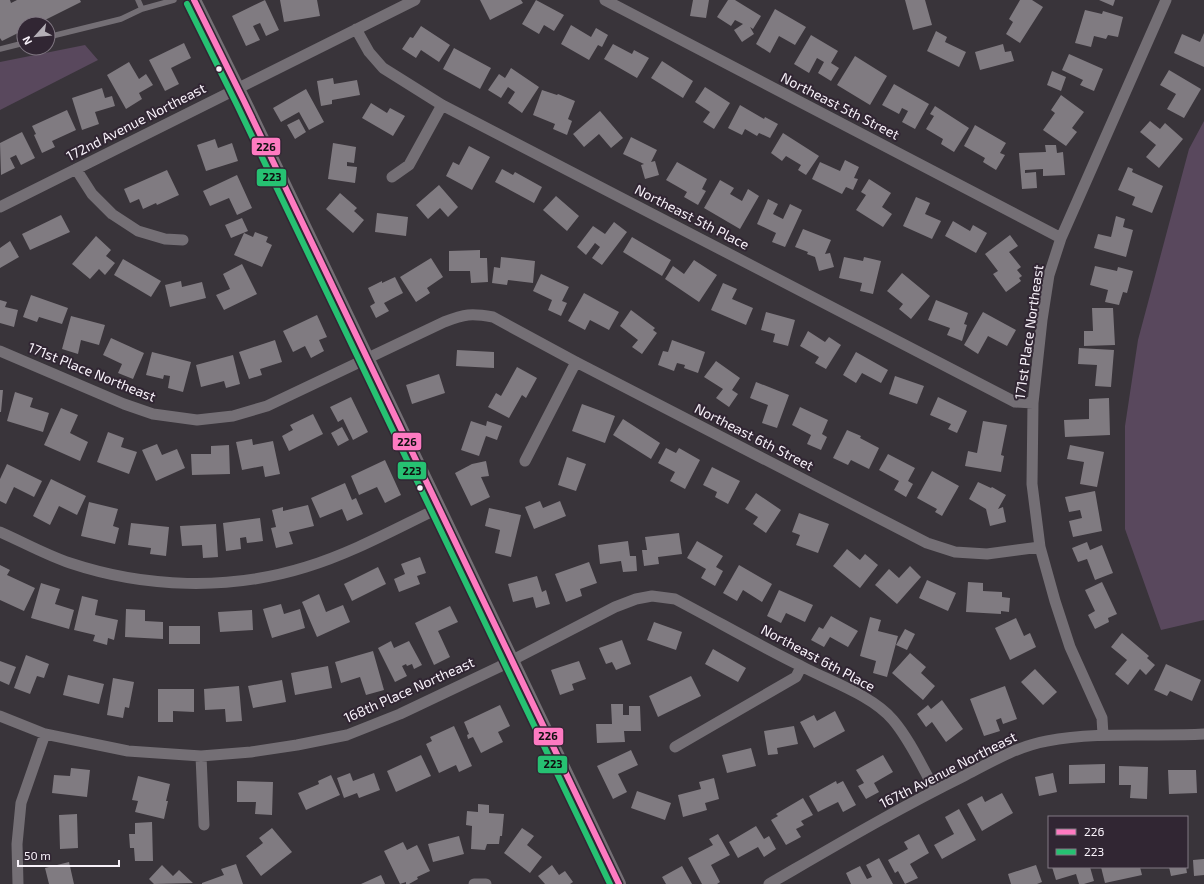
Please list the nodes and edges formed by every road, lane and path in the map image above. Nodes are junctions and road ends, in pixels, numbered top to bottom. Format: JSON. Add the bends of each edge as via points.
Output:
{"nodes":[{"id":1,"x":138,"y":0,"type":"edge"},
{"id":2,"x":174,"y":0,"type":"edge"},
{"id":3,"x":194,"y":0,"type":"edge"},
{"id":4,"x":415,"y":0,"type":"edge"},
{"id":5,"x":605,"y":0,"type":"edge"},
{"id":6,"x":1166,"y":0,"type":"edge"},
{"id":7,"x":142,"y":9,"type":"junction"},
{"id":8,"x":356,"y":29,"type":"junction"},
{"id":9,"x":56,"y":35,"type":"edge"},
{"id":10,"x":16,"y":45,"type":"edge"},
{"id":11,"x":0,"y":49,"type":"edge"},
{"id":12,"x":238,"y":88,"type":"junction"},
{"id":13,"x":442,"y":104,"type":"junction"},
{"id":14,"x":76,"y":169,"type":"junction"},
{"id":15,"x":392,"y":177,"type":"dead end"},
{"id":16,"x":0,"y":207,"type":"edge"},
{"id":17,"x":1061,"y":238,"type":"junction"},
{"id":18,"x":183,"y":240,"type":"dead end"},
{"id":19,"x":464,"y":315,"type":"joint"},
{"id":20,"x":0,"y":351,"type":"edge"},
{"id":21,"x":367,"y":359,"type":"junction"},
{"id":22,"x":576,"y":362,"type":"junction"},
{"id":23,"x":1033,"y":403,"type":"junction"},
{"id":24,"x":525,"y":461,"type":"dead end"},
{"id":25,"x":439,"y":508,"type":"junction"},
{"id":26,"x":0,"y":532,"type":"edge"},
{"id":27,"x":1040,"y":547,"type":"junction"},
{"id":28,"x":652,"y":596,"type":"joint"},
{"id":29,"x":511,"y":660,"type":"junction"},
{"id":30,"x":801,"y":667,"type":"junction"},
{"id":31,"x":0,"y":716,"type":"edge"},
{"id":32,"x":45,"y":734,"type":"junction"},
{"id":33,"x":1204,"y":734,"type":"edge"},
{"id":34,"x":1103,"y":735,"type":"junction"},
{"id":35,"x":674,"y":747,"type":"dead end"},
{"id":36,"x":201,"y":756,"type":"junction"},
{"id":37,"x":935,"y":790,"type":"junction"},
{"id":38,"x":204,"y":825,"type":"dead end"},
{"id":39,"x":18,"y":884,"type":"edge"},
{"id":40,"x":474,"y":884,"type":"edge"},
{"id":41,"x":486,"y":884,"type":"edge"},
{"id":42,"x":619,"y":884,"type":"edge"},
{"id":43,"x":769,"y":884,"type":"edge"}],
"edges":[{"from":1,"to":7,"type":"lane"},
{"from":2,"to":7,"type":"lane"},
{"from":3,"to":12,"type":"street"},
{"from":4,"to":8,"type":"street","name":"172nd Avenue Northeast"},
{"from":5,"to":17,"type":"street","name":"Northeast 5th Street"},
{"from":6,"to":17,"type":"street","name":"171st Place Northeast"},
{"from":7,"to":9,"type":"lane","via":[[121,19]]},
{"from":8,"to":12,"type":"street","name":"172nd Avenue Northeast"},
{"from":8,"to":13,"type":"street","name":"Northeast 5th Place","via":[[369,52],[383,68]]},
{"from":10,"to":11,"type":"lane"},
{"from":12,"to":14,"type":"street","name":"172nd Avenue Northeast"},
{"from":12,"to":21,"type":"street"},
{"from":13,"to":15,"type":"street","via":[[409,165]]},
{"from":13,"to":23,"type":"street","name":"Northeast 5th Place","via":[[1015,402]]},
{"from":14,"to":16,"type":"street","name":"172nd Avenue Northeast"},
{"from":14,"to":18,"type":"street","via":[[92,194],[112,214],[138,231],[165,239]]},
{"from":17,"to":23,"type":"street","name":"171st Place Northeast","via":[[1049,275]]},
{"from":19,"to":21,"type":"street","name":"171st Place Northeast"},
{"from":19,"to":22,"type":"street","name":"Northeast 6th Street","via":[[494,317]]},
{"from":20,"to":21,"type":"street","name":"171st Place Northeast","via":[[124,404],[153,414],[197,420],[233,416],[268,406]]},
{"from":21,"to":25,"type":"street"},
{"from":22,"to":24,"type":"street"},
{"from":22,"to":27,"type":"street","name":"Northeast 6th Street","via":[[927,543],[955,552],[987,554]]},
{"from":23,"to":27,"type":"street","name":"171st Place Northeast","via":[[1032,484]]},
{"from":25,"to":26,"type":"street","via":[[338,555],[305,567],[274,576],[199,584],[124,578],[69,562]]},
{"from":25,"to":29,"type":"street"},
{"from":27,"to":34,"type":"street","via":[[1070,647],[1102,718]]},
{"from":28,"to":29,"type":"street","name":"168th Place Northeast","via":[[614,607]]},
{"from":28,"to":30,"type":"street","name":"Northeast 6th Place","via":[[674,599]]},
{"from":29,"to":36,"type":"street","name":"168th Place Northeast","via":[[400,714],[347,735],[251,752]]},
{"from":29,"to":42,"type":"street"},
{"from":30,"to":35,"type":"street","via":[[796,678]]},
{"from":30,"to":37,"type":"street","name":"Northeast 6th Place","via":[[848,688],[875,704],[892,719]]},
{"from":31,"to":32,"type":"street","name":"168th Place Northeast"},
{"from":32,"to":36,"type":"street","name":"168th Place Northeast","via":[[128,752]]},
{"from":32,"to":39,"type":"street","via":[[20,803]]},
{"from":33,"to":34,"type":"street","name":"167th Avenue Northeast"},
{"from":34,"to":37,"type":"street","name":"167th Avenue Northeast","via":[[1046,741],[1013,751]]},
{"from":36,"to":38,"type":"street"},
{"from":37,"to":43,"type":"street","name":"167th Avenue Northeast"},
{"from":40,"to":41,"type":"street"}]}
